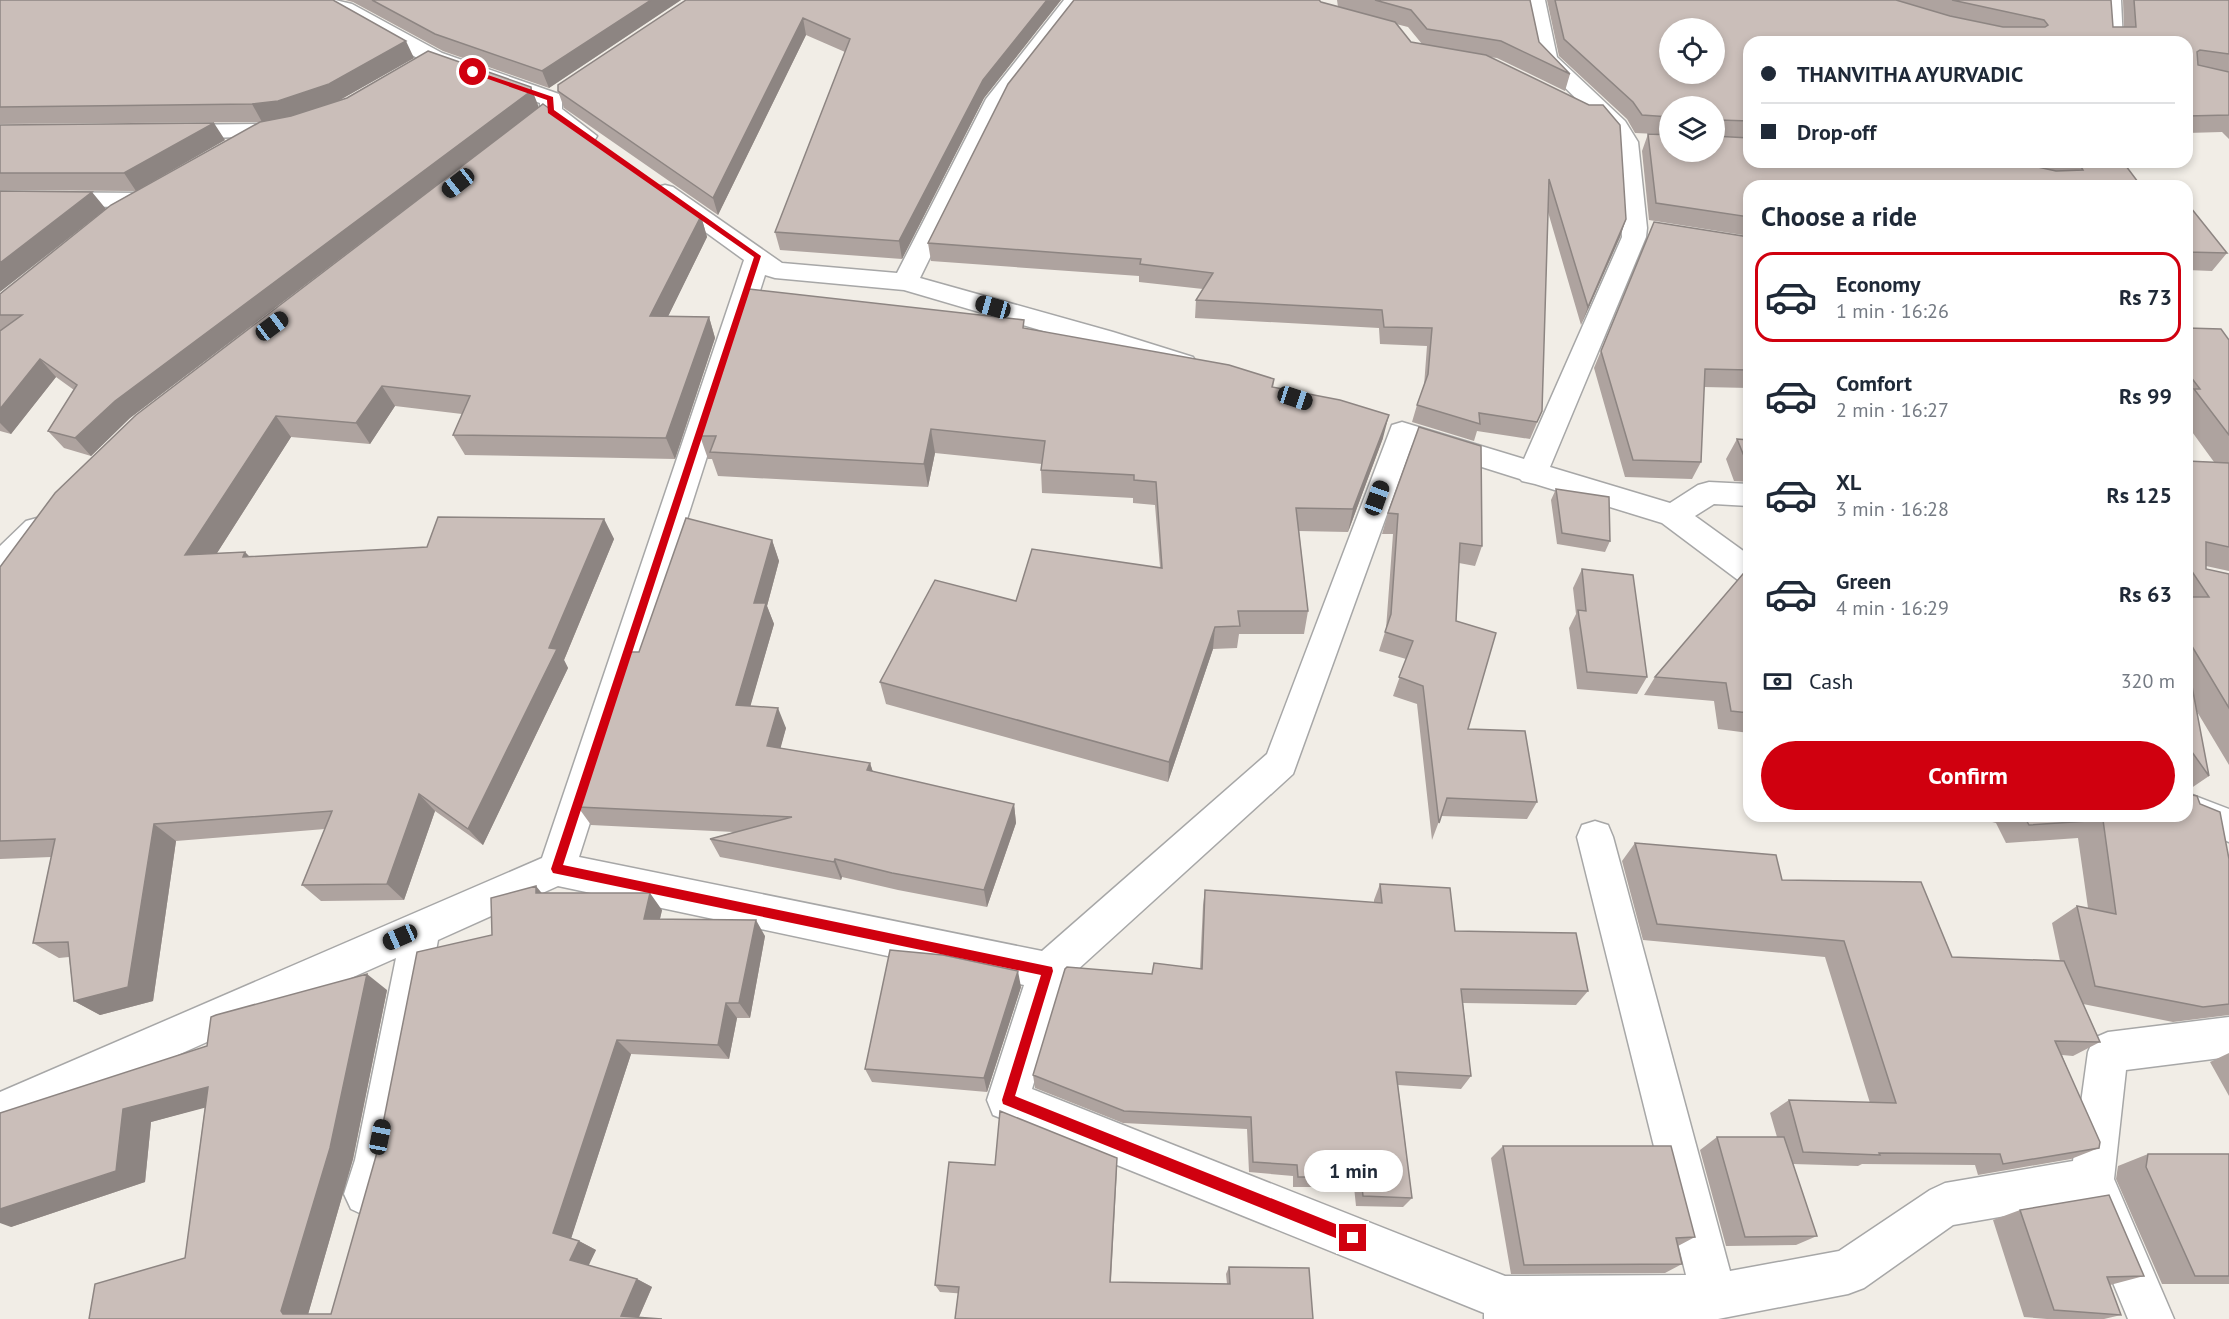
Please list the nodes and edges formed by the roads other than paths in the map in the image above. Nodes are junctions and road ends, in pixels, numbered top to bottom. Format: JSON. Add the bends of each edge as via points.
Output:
{"nodes":[{"id":1,"x":305,"y":0,"type":"edge"},
{"id":2,"x":1075,"y":0,"type":"edge"},
{"id":3,"x":1535,"y":0,"type":"edge"},
{"id":4,"x":2111,"y":0,"type":"edge"},
{"id":5,"x":2113,"y":36,"type":"edge"},
{"id":6,"x":1562,"y":100,"type":"edge"},
{"id":7,"x":155,"y":132,"type":"edge"},
{"id":8,"x":1631,"y":137,"type":"junction"},
{"id":9,"x":607,"y":151,"type":"edge"},
{"id":10,"x":224,"y":154,"type":"edge"},
{"id":11,"x":645,"y":177,"type":"edge"},
{"id":12,"x":0,"y":199,"type":"edge"},
{"id":13,"x":105,"y":223,"type":"edge"},
{"id":14,"x":758,"y":256,"type":"junction"},
{"id":15,"x":905,"y":282,"type":"junction"},
{"id":16,"x":1203,"y":369,"type":"edge"},
{"id":17,"x":1532,"y":474,"type":"junction"},
{"id":18,"x":1743,"y":495,"type":"edge"},
{"id":19,"x":58,"y":508,"type":"edge"},
{"id":20,"x":1673,"y":515,"type":"junction"},
{"id":21,"x":0,"y":565,"type":"edge"},
{"id":22,"x":1743,"y":568,"type":"edge"},
{"id":23,"x":2193,"y":811,"type":"edge"},
{"id":24,"x":2229,"y":826,"type":"edge"},
{"id":25,"x":1595,"y":837,"type":"dead end"},
{"id":26,"x":557,"y":869,"type":"junction"},
{"id":27,"x":421,"y":928,"type":"junction"},
{"id":28,"x":1048,"y":971,"type":"junction"},
{"id":29,"x":2229,"y":1037,"type":"edge"},
{"id":30,"x":0,"y":1113,"type":"edge"},
{"id":31,"x":2092,"y":1179,"type":"junction"},
{"id":32,"x":357,"y":1228,"type":"edge"},
{"id":33,"x":1714,"y":1298,"type":"junction"},
{"id":34,"x":1506,"y":1309,"type":"edge"},
{"id":35,"x":2151,"y":1319,"type":"edge"}],
"edges":[{"from":1,"to":9,"type":"street","via":[[345,8],[427,63],[551,105]]},
{"from":2,"to":15,"type":"street","via":[[997,99]]},
{"from":3,"to":8,"type":"street","via":[[1547,59]]},
{"from":4,"to":5,"type":"street"},
{"from":6,"to":8,"type":"street"},
{"from":7,"to":10,"type":"street","via":[[272,129]]},
{"from":8,"to":17,"type":"street","via":[[1647,230],[1634,237]]},
{"from":11,"to":14,"type":"street"},
{"from":12,"to":13,"type":"street","via":[[156,194]]},
{"from":14,"to":15,"type":"street","via":[[775,270]]},
{"from":14,"to":26,"type":"street"},
{"from":15,"to":16,"type":"street"},
{"from":17,"to":20,"type":"street"},
{"from":17,"to":28,"type":"street","via":[[1390,429],[1281,763]]},
{"from":18,"to":20,"type":"street","via":[[1709,493]]},
{"from":19,"to":21,"type":"street"},
{"from":20,"to":22,"type":"street"},
{"from":23,"to":24,"type":"street"},
{"from":25,"to":33,"type":"street"},
{"from":26,"to":27,"type":"street"},
{"from":26,"to":28,"type":"street"},
{"from":27,"to":30,"type":"street"},
{"from":27,"to":32,"type":"street","via":[[376,1160]]},
{"from":28,"to":34,"type":"street","via":[[1008,1100]]},
{"from":29,"to":31,"type":"street","via":[[2108,1052]]},
{"from":31,"to":33,"type":"street","via":[[1945,1205],[1848,1272]]},
{"from":31,"to":35,"type":"street"},
{"from":33,"to":34,"type":"street"}]}
